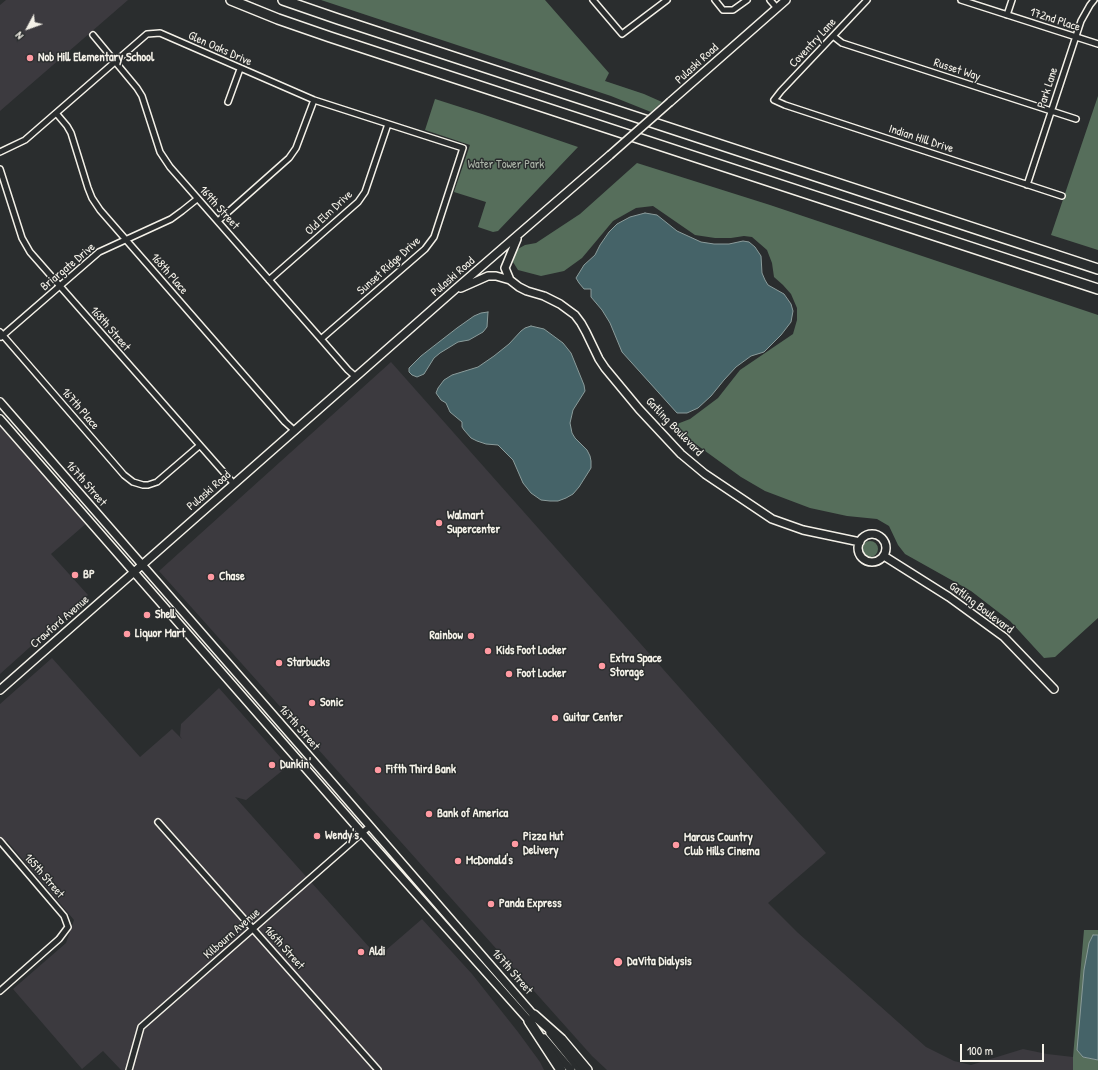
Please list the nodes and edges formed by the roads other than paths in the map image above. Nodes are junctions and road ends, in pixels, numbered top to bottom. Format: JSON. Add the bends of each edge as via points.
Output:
{"nodes":[{"id":1,"x":231,"y":0,"type":"edge"},
{"id":2,"x":284,"y":0,"type":"edge"},
{"id":3,"x":593,"y":0,"type":"edge"},
{"id":4,"x":667,"y":0,"type":"edge"},
{"id":5,"x":715,"y":0,"type":"edge"},
{"id":6,"x":747,"y":0,"type":"edge"},
{"id":7,"x":770,"y":0,"type":"edge"},
{"id":8,"x":786,"y":0,"type":"edge"},
{"id":9,"x":867,"y":0,"type":"edge"},
{"id":10,"x":961,"y":0,"type":"edge"},
{"id":11,"x":1012,"y":0,"type":"edge"},
{"id":12,"x":1094,"y":0,"type":"edge"},
{"id":13,"x":777,"y":8,"type":"junction"},
{"id":14,"x":1007,"y":15,"type":"junction"},
{"id":15,"x":93,"y":35,"type":"dead end"},
{"id":16,"x":833,"y":36,"type":"junction"},
{"id":17,"x":1075,"y":37,"type":"junction"},
{"id":18,"x":1098,"y":44,"type":"edge"},
{"id":19,"x":115,"y":61,"type":"junction"},
{"id":20,"x":240,"y":69,"type":"junction"},
{"id":21,"x":314,"y":100,"type":"junction"},
{"id":22,"x":774,"y":100,"type":"joint"},
{"id":23,"x":228,"y":102,"type":"dead end"},
{"id":24,"x":1051,"y":111,"type":"junction"},
{"id":25,"x":56,"y":113,"type":"junction"},
{"id":26,"x":1076,"y":119,"type":"dead end"},
{"id":27,"x":388,"y":124,"type":"junction"},
{"id":28,"x":463,"y":148,"type":"joint"},
{"id":29,"x":0,"y":152,"type":"edge"},
{"id":30,"x":0,"y":169,"type":"edge"},
{"id":31,"x":1028,"y":184,"type":"junction"},
{"id":32,"x":1062,"y":196,"type":"dead end"},
{"id":33,"x":197,"y":199,"type":"junction"},
{"id":34,"x":218,"y":221,"type":"junction"},
{"id":35,"x":519,"y":236,"type":"junction"},
{"id":36,"x":126,"y":240,"type":"junction"},
{"id":37,"x":1098,"y":269,"type":"edge"},
{"id":38,"x":269,"y":280,"type":"junction"},
{"id":39,"x":510,"y":280,"type":"junction"},
{"id":40,"x":59,"y":286,"type":"junction"},
{"id":41,"x":1098,"y":289,"type":"edge"},
{"id":42,"x":452,"y":292,"type":"junction"},
{"id":43,"x":1,"y":335,"type":"edge"},
{"id":44,"x":321,"y":339,"type":"junction"},
{"id":45,"x":356,"y":377,"type":"junction"},
{"id":46,"x":0,"y":402,"type":"edge"},
{"id":47,"x":0,"y":419,"type":"edge"},
{"id":48,"x":295,"y":430,"type":"junction"},
{"id":49,"x":199,"y":446,"type":"junction"},
{"id":50,"x":234,"y":484,"type":"junction"},
{"id":51,"x":860,"y":542,"type":"junction"},
{"id":52,"x":884,"y":556,"type":"junction"},
{"id":53,"x":142,"y":564,"type":"junction"},
{"id":54,"x":134,"y":572,"type":"junction"},
{"id":55,"x":0,"y":690,"type":"edge"},
{"id":56,"x":1054,"y":690,"type":"dead end"},
{"id":57,"x":158,"y":822,"type":"dead end"},
{"id":58,"x":370,"y":826,"type":"junction"},
{"id":59,"x":362,"y":832,"type":"junction"},
{"id":60,"x":0,"y":841,"type":"edge"},
{"id":61,"x":253,"y":929,"type":"junction"},
{"id":62,"x":0,"y":991,"type":"edge"},
{"id":63,"x":532,"y":1018,"type":"junction"},
{"id":64,"x":129,"y":1070,"type":"edge"},
{"id":65,"x":378,"y":1070,"type":"edge"},
{"id":66,"x":561,"y":1070,"type":"edge"},
{"id":67,"x":571,"y":1070,"type":"edge"},
{"id":68,"x":580,"y":1070,"type":"edge"},
{"id":69,"x":587,"y":1070,"type":"edge"}],
"edges":[{"from":1,"to":41,"type":"highway","via":[[338,39]]},
{"from":2,"to":37,"type":"highway"},
{"from":3,"to":4,"type":"street","via":[[622,34]]},
{"from":5,"to":6,"type":"street","via":[[723,10],[733,10]]},
{"from":7,"to":13,"type":"street"},
{"from":8,"to":13,"type":"main road","name":"Pulaski Road"},
{"from":9,"to":16,"type":"street","name":"Coventry Lane"},
{"from":10,"to":14,"type":"street","name":"172nd Place"},
{"from":11,"to":14,"type":"street"},
{"from":12,"to":17,"type":"street","name":"Park Lane","via":[[1085,13]]},
{"from":13,"to":35,"type":"main road","name":"Pulaski Road","bridge":true},
{"from":14,"to":17,"type":"street","name":"172nd Place"},
{"from":15,"to":19,"type":"street","name":"169th Street"},
{"from":16,"to":22,"type":"street","name":"Coventry Lane"},
{"from":16,"to":24,"type":"street","name":"Russet Way","via":[[842,43]]},
{"from":17,"to":18,"type":"street","name":"172nd Place"},
{"from":17,"to":24,"type":"street","name":"Park Lane"},
{"from":19,"to":20,"type":"street","name":"Glen Oaks Drive","via":[[146,34],[160,33]]},
{"from":19,"to":25,"type":"street","name":"Glen Oaks Drive"},
{"from":19,"to":33,"type":"street","name":"169th Street","via":[[133,81],[142,96],[165,160]]},
{"from":20,"to":21,"type":"street","name":"Glen Oaks Drive"},
{"from":20,"to":23,"type":"street"},
{"from":21,"to":27,"type":"street","name":"Glen Oaks Drive"},
{"from":21,"to":34,"type":"street","via":[[296,148],[289,158]]},
{"from":22,"to":31,"type":"street","name":"Indian Hill Drive"},
{"from":24,"to":26,"type":"street","name":"Russet Way"},
{"from":24,"to":31,"type":"street","name":"Park Lane"},
{"from":25,"to":29,"type":"street","name":"Glen Oaks Drive","via":[[25,140]]},
{"from":25,"to":36,"type":"street","name":"168th Place","via":[[71,133],[92,198]]},
{"from":27,"to":28,"type":"street","name":"Glen Oaks Drive"},
{"from":27,"to":38,"type":"street","name":"Old Elm Drive","via":[[365,192],[358,202]]},
{"from":28,"to":44,"type":"street","name":"Sunset Ridge Drive","via":[[434,237],[425,249]]},
{"from":30,"to":40,"type":"street","name":"168th Street","via":[[26,247]]},
{"from":31,"to":32,"type":"street","name":"Indian Hill Drive"},
{"from":33,"to":34,"type":"street","name":"169th Street"},
{"from":33,"to":36,"type":"street","name":"Briargate Drive","via":[[171,219]]},
{"from":34,"to":38,"type":"street","name":"169th Street"},
{"from":35,"to":39,"type":"main road","via":[[505,268]]},
{"from":35,"to":42,"type":"main road","name":"Pulaski Road"},
{"from":36,"to":40,"type":"street","name":"Briargate Drive","via":[[99,252]]},
{"from":36,"to":48,"type":"street","name":"168th Place","via":[[285,422]]},
{"from":38,"to":44,"type":"street","name":"169th Street"},
{"from":39,"to":42,"type":"main road","name":"Gatling Boulevard","via":[[488,276]]},
{"from":39,"to":51,"type":"main road","name":"Gatling Boulevard","via":[[527,291],[552,299],[575,315],[605,368],[667,439],[705,474],[772,519],[803,530]]},
{"from":40,"to":43,"type":"street","name":"Briargate Drive"},
{"from":40,"to":49,"type":"street","name":"168th Street"},
{"from":42,"to":45,"type":"main road","name":"Pulaski Road"},
{"from":43,"to":49,"type":"street","name":"167th Place","via":[[124,475],[133,482],[152,484]]},
{"from":44,"to":45,"type":"street","name":"169th Street"},
{"from":45,"to":48,"type":"main road","name":"Pulaski Road"},
{"from":46,"to":53,"type":"main road","name":"167th Street"},
{"from":47,"to":54,"type":"main road","name":"167th Street"},
{"from":48,"to":50,"type":"main road","name":"Pulaski Road"},
{"from":49,"to":50,"type":"street","name":"168th Street"},
{"from":50,"to":53,"type":"main road","name":"Pulaski Road"},
{"from":51,"to":52,"type":"main road","via":[[858,551],[866,561],[879,561]]},
{"from":51,"to":52,"type":"main road","via":[[862,538],[871,534],[880,537],[886,545]]},
{"from":52,"to":56,"type":"main road","name":"Gatling Boulevard","via":[[949,597],[1004,637]]},
{"from":53,"to":54,"type":"main road","name":"Pulaski Road"},
{"from":53,"to":58,"type":"main road","name":"167th Street"},
{"from":54,"to":55,"type":"main road","name":"Crawford Avenue"},
{"from":54,"to":59,"type":"main road","name":"167th Street"},
{"from":57,"to":61,"type":"street","name":"166th Street"},
{"from":58,"to":59,"type":"street","name":"Kilbourn Avenue"},
{"from":58,"to":63,"type":"main road","name":"167th Street"},
{"from":59,"to":61,"type":"street","name":"Kilbourn Avenue"},
{"from":59,"to":63,"type":"main road","name":"167th Street"},
{"from":60,"to":62,"type":"street","name":"165th Street","via":[[64,916],[68,927],[59,939]]},
{"from":61,"to":64,"type":"street","name":"Kilbourn Avenue","via":[[141,1027]]},
{"from":61,"to":65,"type":"street","name":"166th Street"},
{"from":63,"to":66,"type":"highway"},
{"from":63,"to":67,"type":"main road","name":"167th Street"},
{"from":63,"to":68,"type":"main road","name":"167th Street"},
{"from":63,"to":69,"type":"highway","via":[[561,1039]]}]}
